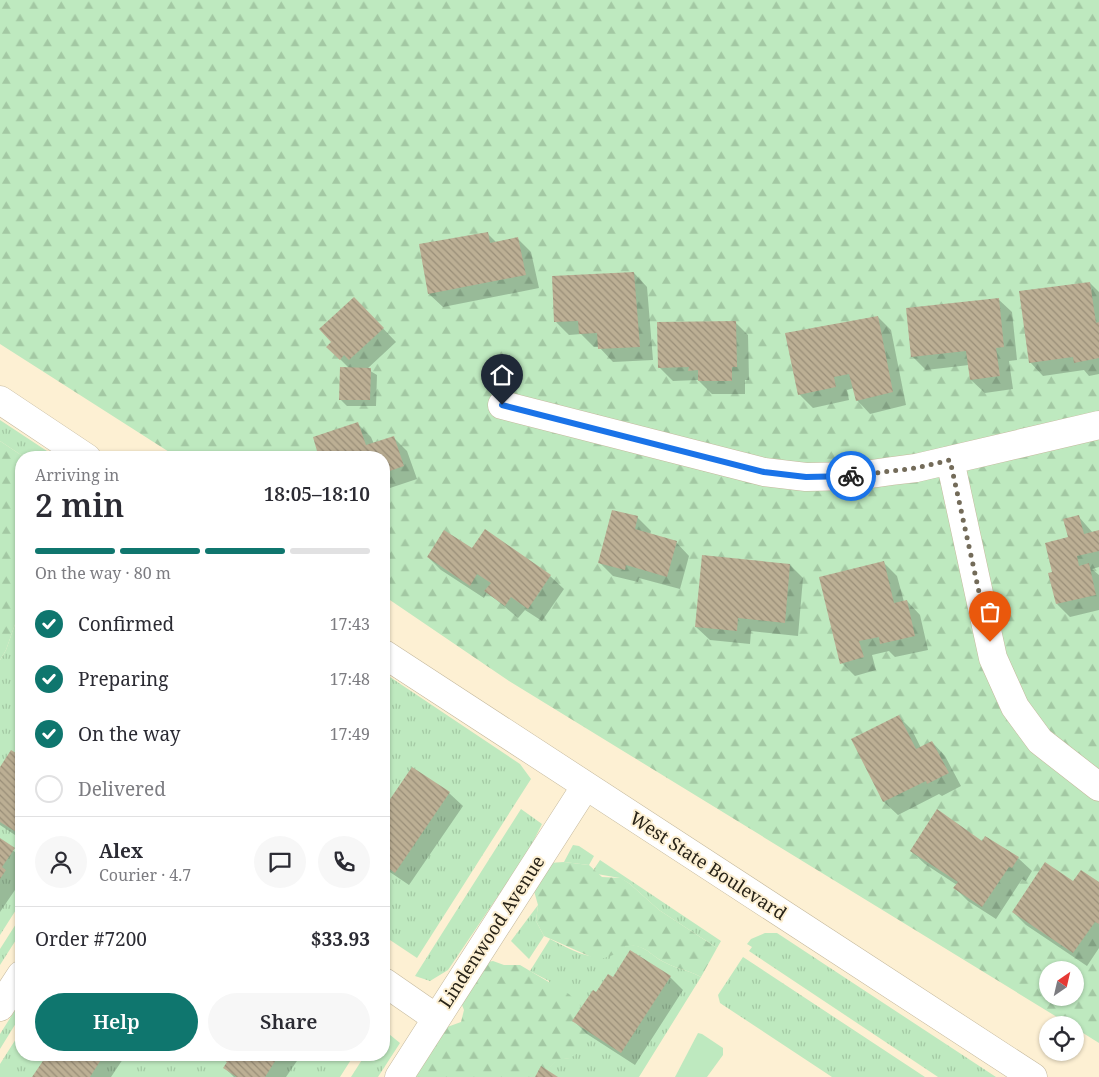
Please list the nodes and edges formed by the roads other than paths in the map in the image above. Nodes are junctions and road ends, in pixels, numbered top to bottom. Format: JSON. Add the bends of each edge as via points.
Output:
{"nodes":[{"id":1,"x":0,"y":400,"type":"edge"},
{"id":2,"x":502,"y":405,"type":"dead end"},
{"id":3,"x":1099,"y":425,"type":"edge"},
{"id":4,"x":76,"y":451,"type":"edge"},
{"id":5,"x":950,"y":460,"type":"junction"},
{"id":6,"x":390,"y":658,"type":"edge"},
{"id":7,"x":1099,"y":787,"type":"edge"},
{"id":8,"x":585,"y":788,"type":"junction"},
{"id":9,"x":15,"y":984,"type":"edge"},
{"id":10,"x":390,"y":986,"type":"edge"},
{"id":11,"x":0,"y":1007,"type":"edge"},
{"id":12,"x":436,"y":1018,"type":"junction"},
{"id":13,"x":399,"y":1077,"type":"edge"},
{"id":14,"x":1033,"y":1077,"type":"edge"}],
"edges":[{"from":1,"to":4,"type":"street"},
{"from":2,"to":5,"type":"street","via":[[764,472],[806,477],[857,476]]},
{"from":3,"to":5,"type":"street"},
{"from":5,"to":7,"type":"street","via":[[993,658],[1015,707],[1040,741]]},
{"from":6,"to":8,"type":"street","name":"West State Boulevard"},
{"from":8,"to":12,"type":"street","name":"Lindenwood Avenue"},
{"from":8,"to":14,"type":"street","name":"West State Boulevard"},
{"from":9,"to":11,"type":"street"},
{"from":10,"to":12,"type":"street"},
{"from":12,"to":13,"type":"street","name":"Lindenwood Avenue"}]}
